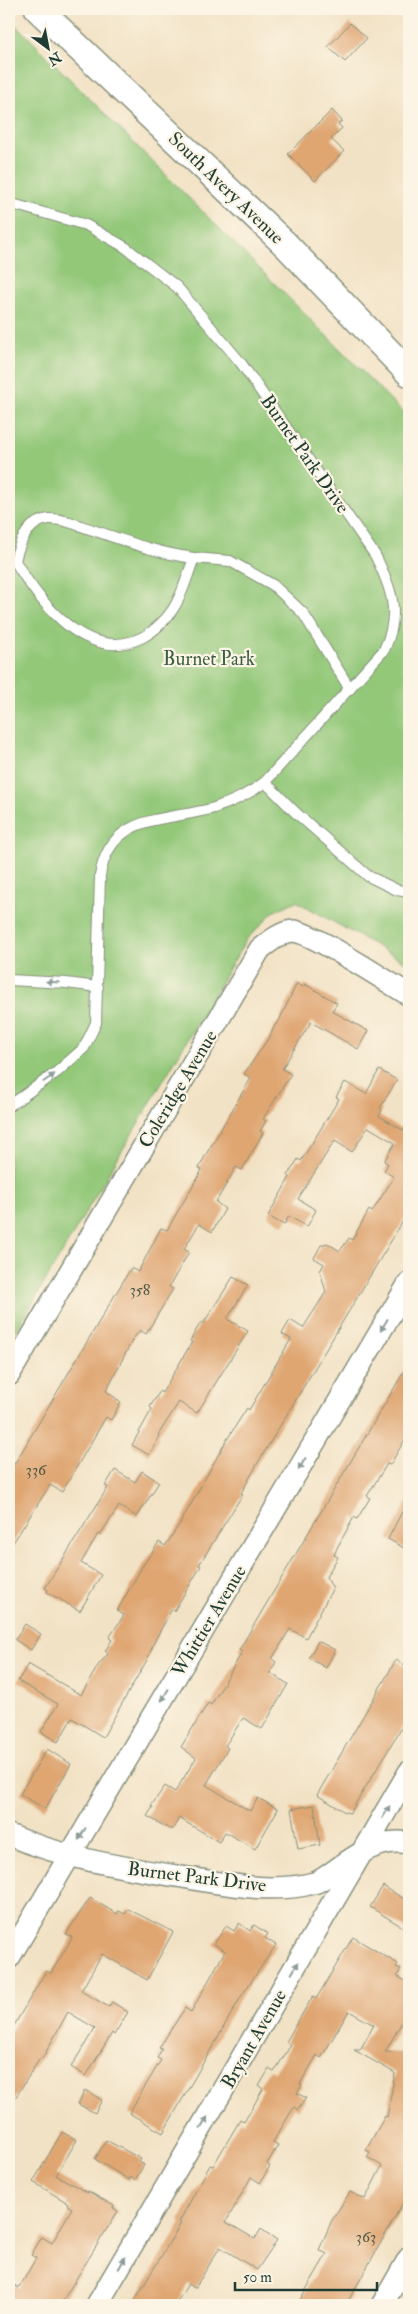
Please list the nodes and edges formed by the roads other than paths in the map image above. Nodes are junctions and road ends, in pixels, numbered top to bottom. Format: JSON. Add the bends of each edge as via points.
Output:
{"nodes":[{"id":1,"x":38,"y":9,"type":"edge"},
{"id":2,"x":9,"y":203,"type":"edge"},
{"id":3,"x":409,"y":372,"type":"edge"},
{"id":4,"x":194,"y":558,"type":"junction"},
{"id":5,"x":350,"y":689,"type":"junction"},
{"id":6,"x":265,"y":782,"type":"junction"},
{"id":7,"x":409,"y":892,"type":"edge"},
{"id":8,"x":9,"y":980,"type":"edge"},
{"id":9,"x":98,"y":988,"type":"junction"},
{"id":10,"x":409,"y":995,"type":"edge"},
{"id":11,"x":9,"y":1106,"type":"edge"},
{"id":12,"x":409,"y":1283,"type":"edge"},
{"id":13,"x":9,"y":1375,"type":"edge"},
{"id":14,"x":409,"y":1772,"type":"edge"},
{"id":15,"x":9,"y":1834,"type":"edge"},
{"id":16,"x":409,"y":1843,"type":"edge"},
{"id":17,"x":363,"y":1851,"type":"junction"},
{"id":18,"x":70,"y":1856,"type":"junction"},
{"id":19,"x":9,"y":1958,"type":"edge"},
{"id":20,"x":409,"y":2258,"type":"edge"},
{"id":21,"x":97,"y":2305,"type":"edge"},
{"id":22,"x":382,"y":2305,"type":"edge"}],
"edges":[{"from":1,"to":3,"type":"street","name":"South Avery Avenue","via":[[286,245]]},
{"from":2,"to":5,"type":"lane","name":"Burnet Park Drive","via":[[86,225],[126,247],[177,288],[247,371],[375,555],[387,578],[394,611],[391,635],[384,650]]},
{"from":4,"to":4,"type":"lane","via":[[176,604],[165,620],[129,644],[103,643],[77,632],[43,602],[15,561],[24,536],[34,525],[48,519]]},
{"from":4,"to":5,"type":"lane","via":[[230,561],[273,585],[303,613]]},
{"from":5,"to":6,"type":"lane","name":"Burnet Park Drive","via":[[334,702]]},
{"from":6,"to":7,"type":"lane","via":[[368,876]]},
{"from":6,"to":9,"type":"lane","name":"Burnet Park Drive","via":[[249,794],[213,808],[164,816],[135,825],[112,841],[102,860],[100,876]]},
{"from":9,"to":8,"type":"lane","one_way":true},
{"from":11,"to":9,"type":"lane","name":"Burnet Park Drive","one_way":true,"via":[[84,1048],[96,1024]]},
{"from":10,"to":13,"type":"street","name":"Coleridge Avenue","via":[[313,938],[294,931],[277,936],[260,949]]},
{"from":12,"to":18,"type":"street","name":"Whittier Avenue","one_way":true},
{"from":17,"to":14,"type":"street","name":"Bryant Avenue","one_way":true},
{"from":15,"to":18,"type":"street","name":"Burnet Park Drive"},
{"from":16,"to":17,"type":"street","name":"Burnet Park Drive","via":[[392,1840]]},
{"from":17,"to":18,"type":"street","name":"Burnet Park Drive","via":[[316,1882],[284,1887],[228,1885]]},
{"from":21,"to":17,"type":"street","name":"Bryant Avenue","one_way":true},
{"from":18,"to":19,"type":"street","name":"Whittier Avenue"},
{"from":20,"to":22,"type":"street"}]}
